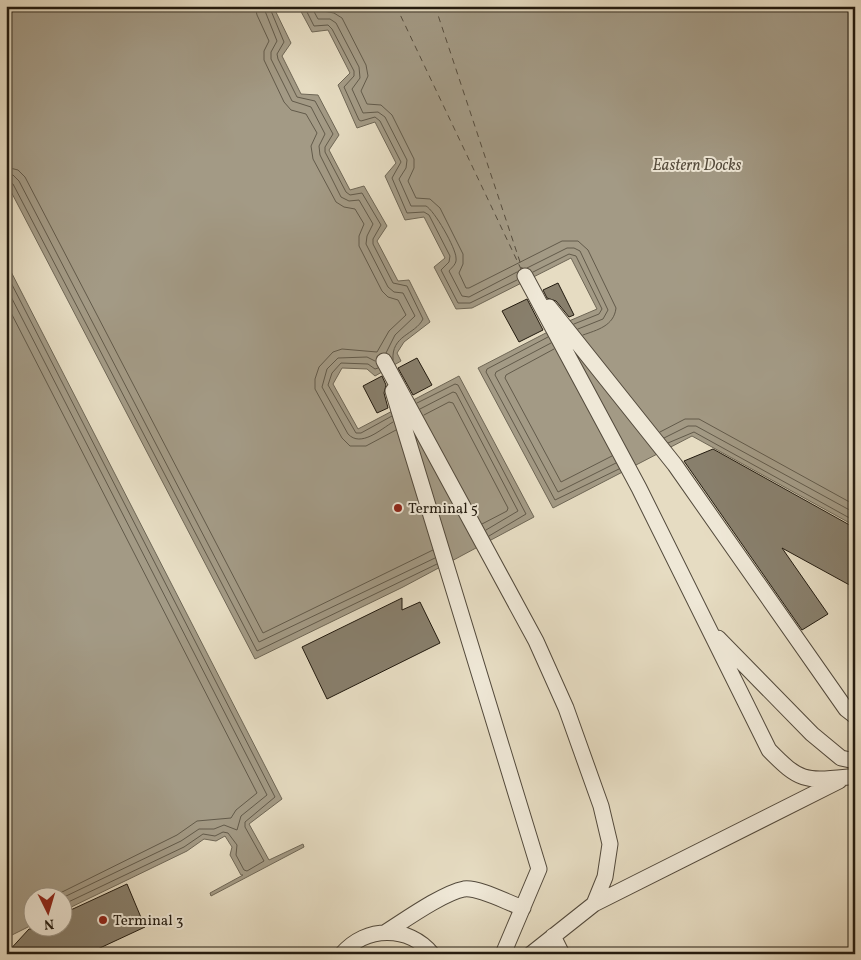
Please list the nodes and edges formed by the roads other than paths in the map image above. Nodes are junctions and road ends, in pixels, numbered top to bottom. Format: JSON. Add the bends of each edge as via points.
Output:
{"nodes":[{"id":1,"x":709,"y":628,"type":"junction"},
{"id":2,"x":850,"y":713,"type":"edge"},
{"id":3,"x":855,"y":761,"type":"edge"},
{"id":4,"x":852,"y":775,"type":"edge"},
{"id":5,"x":594,"y":904,"type":"junction"},
{"id":6,"x":523,"y":908,"type":"junction"},
{"id":7,"x":386,"y":932,"type":"junction"},
{"id":8,"x":552,"y":936,"type":"junction"},
{"id":9,"x":342,"y":954,"type":"edge"},
{"id":10,"x":432,"y":954,"type":"edge"},
{"id":11,"x":503,"y":954,"type":"edge"},
{"id":12,"x":531,"y":954,"type":"edge"},
{"id":13,"x":562,"y":954,"type":"edge"}],
"edges":[{"from":1,"to":2,"type":"lane","via":[[639,488],[524,276],[675,465]]},
{"from":1,"to":3,"type":"lane","via":[[812,734],[841,758]]},
{"from":1,"to":4,"type":"lane","via":[[769,750],[787,769],[811,780]]},
{"from":4,"to":5,"type":"lane"},
{"from":5,"to":6,"type":"lane","via":[[605,877],[610,844],[601,806],[569,717],[536,641],[384,361],[539,869]]},
{"from":5,"to":8,"type":"lane"},
{"from":6,"to":7,"type":"lane","via":[[465,889],[437,901]]},
{"from":6,"to":11,"type":"lane"},
{"from":7,"to":9,"type":"lane","via":[[366,935],[349,945]]},
{"from":7,"to":10,"type":"lane","via":[[418,941]]},
{"from":8,"to":12,"type":"lane"},
{"from":8,"to":13,"type":"lane"}]}
